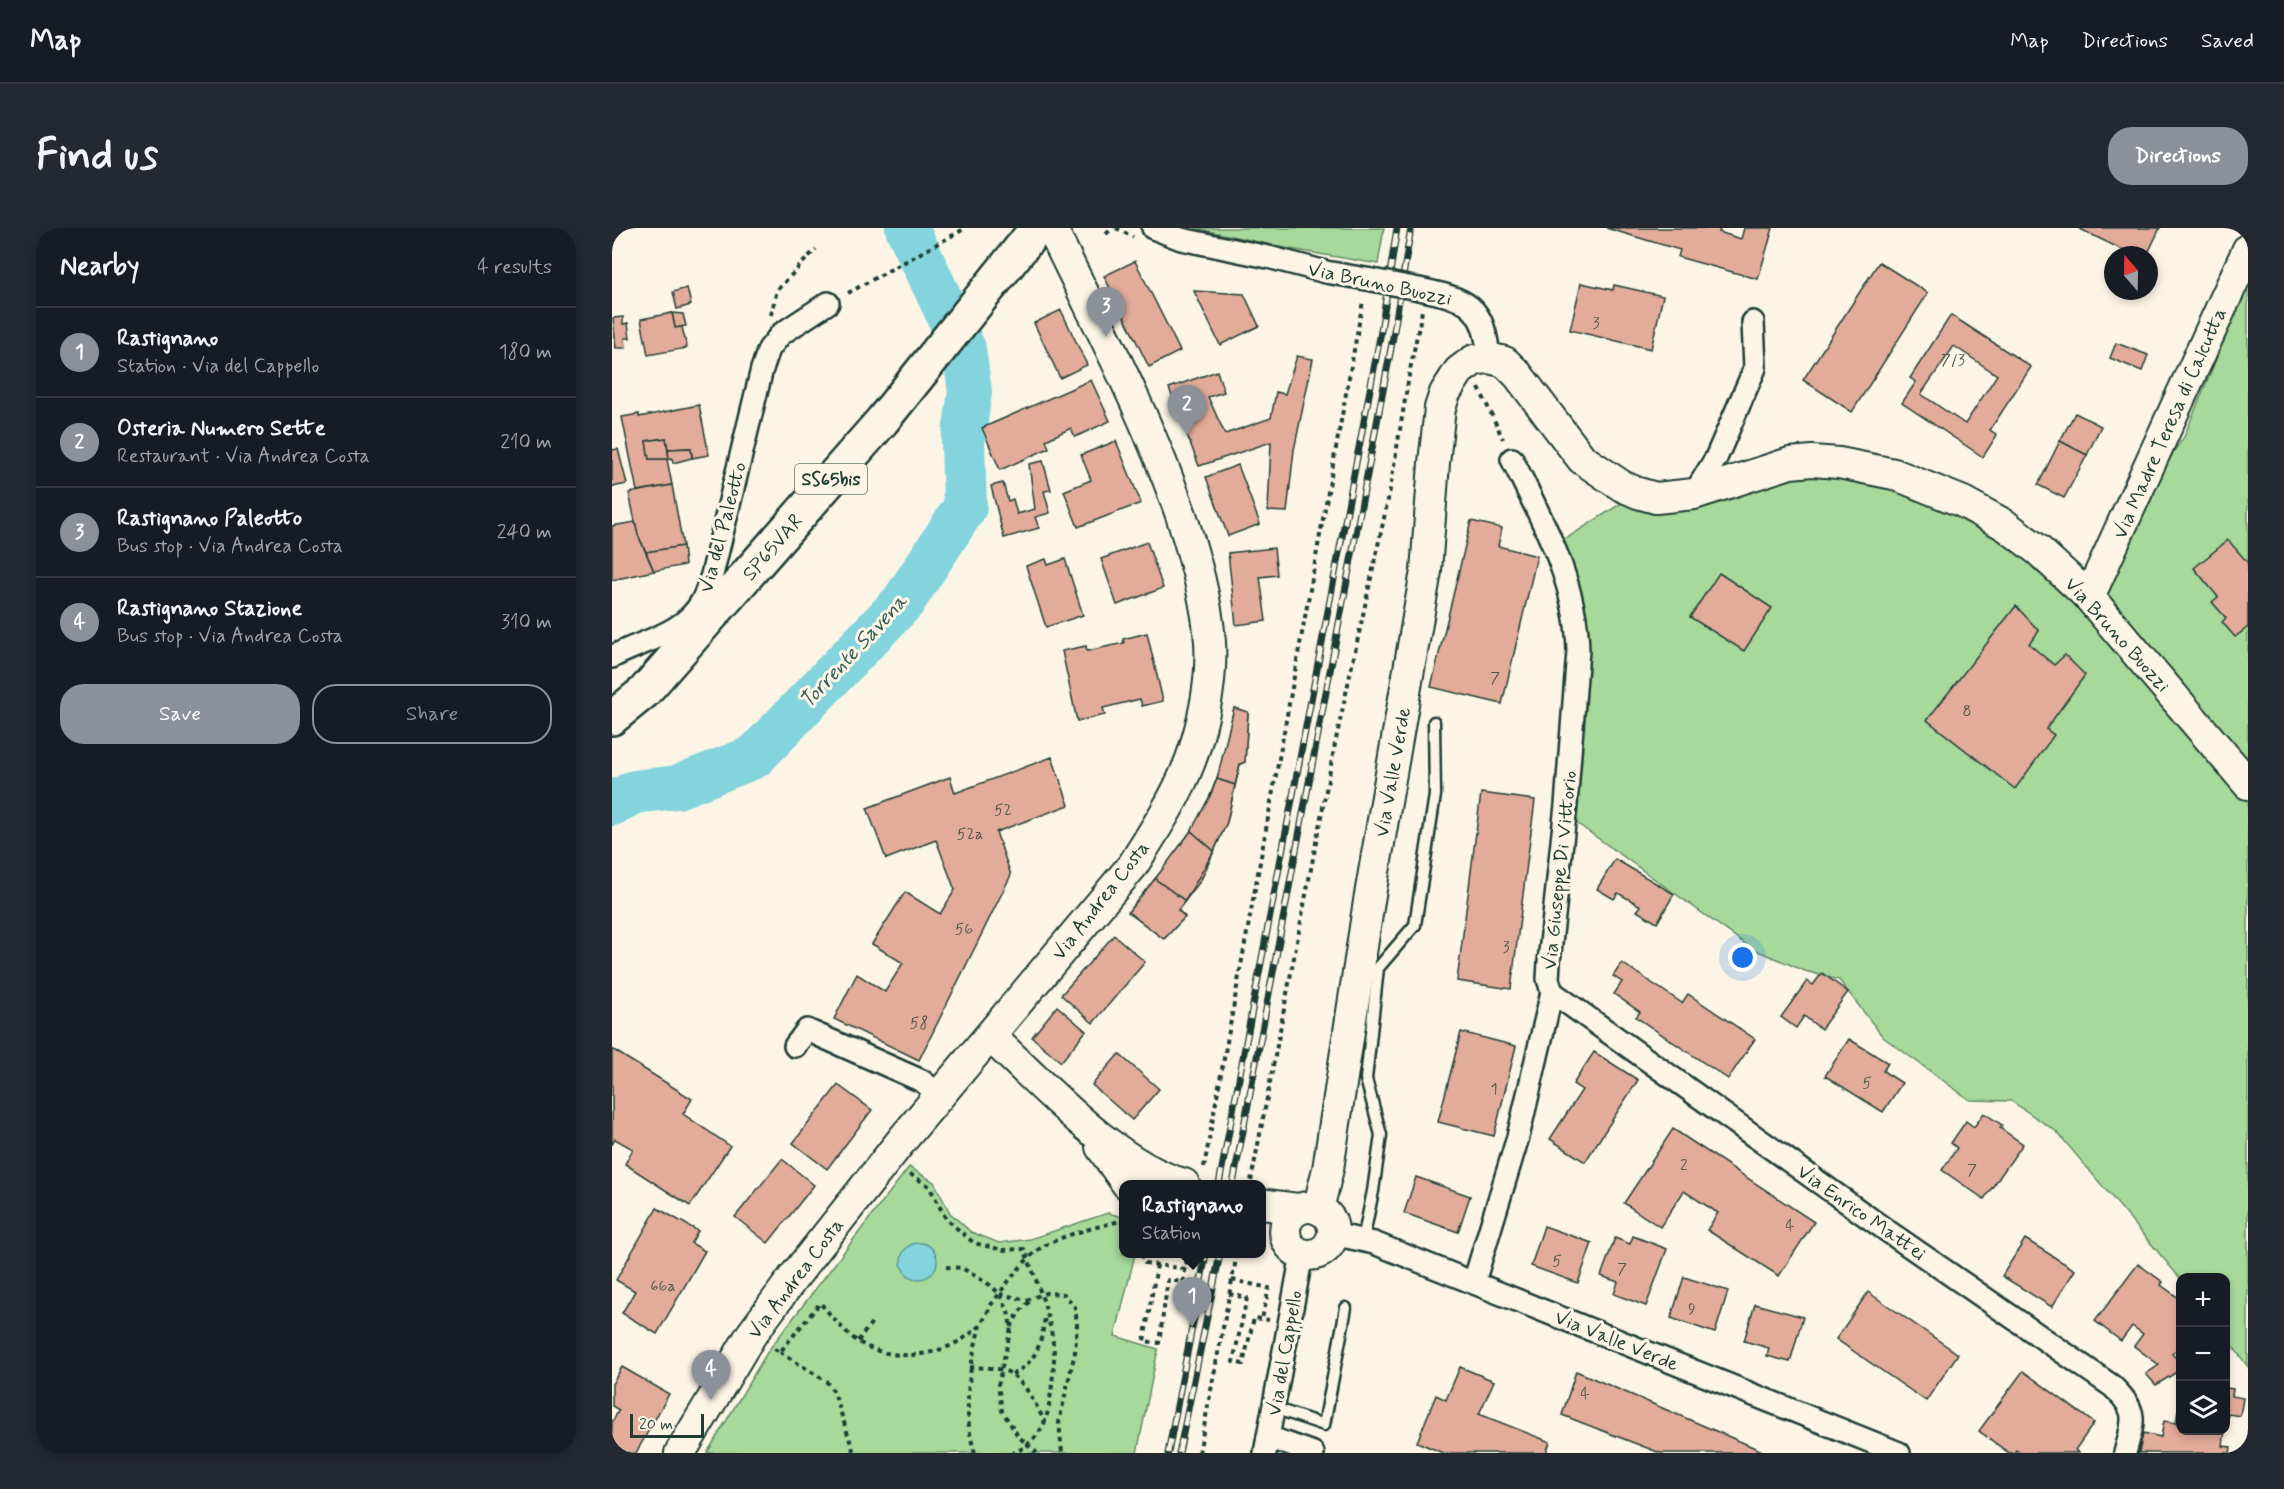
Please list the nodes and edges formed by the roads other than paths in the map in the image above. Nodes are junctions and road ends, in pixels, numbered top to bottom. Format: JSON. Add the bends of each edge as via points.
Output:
{"nodes":[{"id":1,"x":1153,"y":228,"type":"edge"},
{"id":2,"x":1045,"y":229,"type":"edge"},
{"id":3,"x":2248,"y":249,"type":"edge"},
{"id":4,"x":828,"y":303,"type":"road end"},
{"id":5,"x":1753,"y":322,"type":"dead end"},
{"id":6,"x":1479,"y":360,"type":"junction"},
{"id":7,"x":1512,"y":459,"type":"road end"},
{"id":8,"x":1694,"y":494,"type":"junction"},
{"id":9,"x":2089,"y":597,"type":"junction"},
{"id":10,"x":612,"y":657,"type":"edge"},
{"id":11,"x":612,"y":718,"type":"edge"},
{"id":12,"x":1434,"y":722,"type":"dead end"},
{"id":13,"x":2248,"y":784,"type":"edge"},
{"id":14,"x":1551,"y":992,"type":"junction"},
{"id":15,"x":990,"y":1036,"type":"junction"},
{"id":16,"x":795,"y":1046,"type":"dead end"},
{"id":17,"x":940,"y":1095,"type":"junction"},
{"id":18,"x":1088,"y":1127,"type":"junction"},
{"id":19,"x":1193,"y":1179,"type":"edge"},
{"id":20,"x":1124,"y":1180,"type":"edge"},
{"id":21,"x":1266,"y":1205,"type":"edge"},
{"id":22,"x":1309,"y":1209,"type":"junction"},
{"id":23,"x":1332,"y":1237,"type":"junction"},
{"id":24,"x":1363,"y":1240,"type":"junction"},
{"id":25,"x":1284,"y":1246,"type":"edge"},
{"id":26,"x":1474,"y":1282,"type":"junction"},
{"id":27,"x":1346,"y":1308,"type":"dead end"},
{"id":28,"x":1274,"y":1408,"type":"junction"},
{"id":29,"x":1267,"y":1445,"type":"edge"},
{"id":30,"x":680,"y":1453,"type":"edge"},
{"id":31,"x":1313,"y":1453,"type":"edge"},
{"id":32,"x":1899,"y":1453,"type":"edge"},
{"id":33,"x":2126,"y":1453,"type":"edge"}],
"edges":[{"from":1,"to":6,"type":"street","name":"Via Bruno Buozzi","bridge":true,"via":[[1181,239],[1458,298],[1474,311],[1485,330]]},
{"from":2,"to":11,"type":"main road","name":"SP65VAR","number":"SS65bis","via":[[644,692]]},
{"from":2,"to":15,"type":"street","name":"Via Andrea Costa","via":[[1119,366],[1175,499],[1204,599],[1210,675],[1197,742],[1160,821],[1133,865]]},
{"from":3,"to":9,"type":"street","name":"Via Madre Teresa di Calcutta"},
{"from":4,"to":10,"type":"street","name":"Via del Paleotto","via":[[781,334],[769,349],[702,601],[677,627]]},
{"from":5,"to":8,"type":"street","via":[[1755,368],[1716,458]]},
{"from":6,"to":8,"type":"street","name":"Via Bruno Buozzi","via":[[1505,362],[1582,459],[1601,473],[1622,486],[1656,498]]},
{"from":6,"to":22,"type":"street","name":"Via Valle Verde","via":[[1459,371],[1440,408],[1426,571],[1367,912],[1328,1169]]},
{"from":7,"to":14,"type":"street","name":"Via Giuseppe Di Vittorio","via":[[1570,591],[1577,625],[1566,806],[1549,962]]},
{"from":8,"to":9,"type":"street","name":"Via Bruno Buozzi","via":[[1790,463],[1839,463],[1894,474],[1963,502],[2005,525]]},
{"from":9,"to":13,"type":"street","name":"Via Bruno Buozzi"},
{"from":12,"to":24,"type":"lane","via":[[1435,795],[1415,925],[1378,968],[1366,1079],[1381,1135]]},
{"from":14,"to":26,"type":"street","name":"Via Giuseppe Di Vittorio","via":[[1518,1137]]},
{"from":14,"to":33,"type":"street","name":"Via Enrico Mattei","via":[[2112,1386],[2129,1402],[2133,1422]]},
{"from":15,"to":17,"type":"street","name":"Via Andrea Costa"},
{"from":15,"to":18,"type":"street"},
{"from":16,"to":17,"type":"street","via":[[807,1030],[922,1081]]},
{"from":17,"to":30,"type":"street","name":"Via Andrea Costa","via":[[751,1335]]},
{"from":18,"to":19,"type":"street","via":[[1134,1162],[1166,1180]]},
{"from":18,"to":20,"type":"street"},
{"from":21,"to":22,"type":"street"},
{"from":22,"to":23,"type":"street","via":[[1324,1212],[1332,1223]]},
{"from":22,"to":25,"type":"street","name":"Via Valle Verde","via":[[1293,1214],[1285,1228]]},
{"from":23,"to":24,"type":"street","name":"Via Valle Verde"},
{"from":23,"to":25,"type":"street","via":[[1324,1250],[1317,1253]]},
{"from":24,"to":26,"type":"street","name":"Via Valle Verde"},
{"from":25,"to":28,"type":"street","name":"Via del Cappello"},
{"from":26,"to":32,"type":"street","name":"Via Valle Verde"},
{"from":27,"to":28,"type":"lane","via":[[1324,1425]]},
{"from":28,"to":29,"type":"street","name":"Via del Cappello"},
{"from":29,"to":31,"type":"street"}]}
